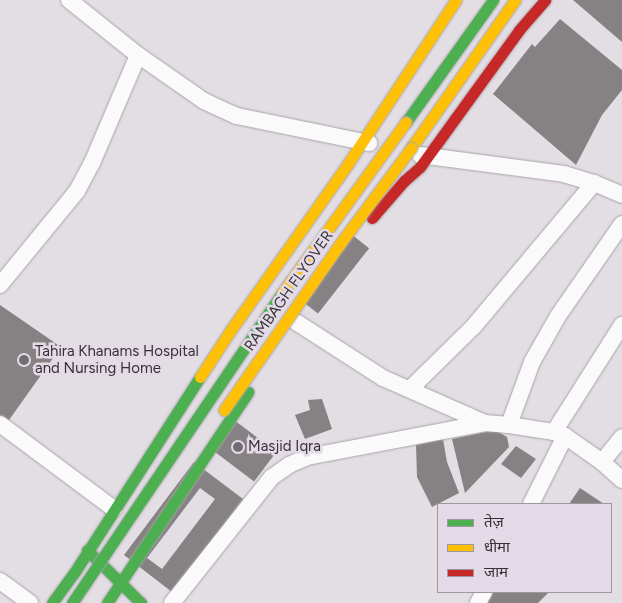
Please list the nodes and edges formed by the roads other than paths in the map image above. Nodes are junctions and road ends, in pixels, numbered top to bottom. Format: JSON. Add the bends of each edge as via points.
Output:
{"nodes":[{"id":1,"x":69,"y":0,"type":"edge"},
{"id":2,"x":456,"y":0,"type":"edge"},
{"id":3,"x":493,"y":0,"type":"edge"},
{"id":4,"x":515,"y":0,"type":"edge"},
{"id":5,"x":545,"y":0,"type":"edge"},
{"id":6,"x":138,"y":55,"type":"junction"},
{"id":7,"x":363,"y":142,"type":"junction"},
{"id":8,"x":428,"y":157,"type":"junction"},
{"id":9,"x":594,"y":183,"type":"junction"},
{"id":10,"x":622,"y":196,"type":"edge"},
{"id":11,"x":622,"y":224,"type":"edge"},
{"id":12,"x":0,"y":285,"type":"edge"},
{"id":13,"x":296,"y":322,"type":"junction"},
{"id":14,"x":622,"y":325,"type":"edge"},
{"id":15,"x":410,"y":389,"type":"junction"},
{"id":16,"x":485,"y":423,"type":"junction"},
{"id":17,"x":0,"y":424,"type":"edge"},
{"id":18,"x":509,"y":425,"type":"junction"},
{"id":19,"x":560,"y":434,"type":"junction"},
{"id":20,"x":622,"y":437,"type":"edge"},
{"id":21,"x":602,"y":462,"type":"junction"},
{"id":22,"x":622,"y":480,"type":"edge"},
{"id":23,"x":531,"y":503,"type":"edge"},
{"id":24,"x":114,"y":509,"type":"junction"},
{"id":25,"x":154,"y":512,"type":"dead end"},
{"id":26,"x":87,"y":550,"type":"junction"},
{"id":27,"x":120,"y":560,"type":"dead end"},
{"id":28,"x":74,"y":573,"type":"junction"},
{"id":29,"x":0,"y":581,"type":"edge"},
{"id":30,"x":121,"y":583,"type":"junction"},
{"id":31,"x":105,"y":596,"type":"edge"},
{"id":32,"x":30,"y":603,"type":"edge"},
{"id":33,"x":52,"y":603,"type":"edge"},
{"id":34,"x":72,"y":603,"type":"edge"},
{"id":35,"x":141,"y":603,"type":"edge"},
{"id":36,"x":172,"y":603,"type":"edge"}],
"edges":[{"from":1,"to":6,"type":"street"},
{"from":2,"to":7,"type":"main road"},
{"from":3,"to":34,"type":"main road","name":"RAMBAGH FLYOVER","bridge":true,"via":[[271,308]]},
{"from":4,"to":25,"type":"main road","name":"RAMBAGH FLYOVER","bridge":true,"via":[[339,245]]},
{"from":5,"to":8,"type":"main road","via":[[519,30]]},
{"from":6,"to":7,"type":"street","via":[[204,100],[237,116]]},
{"from":6,"to":12,"type":"street","via":[[81,184]]},
{"from":7,"to":8,"type":"street"},
{"from":7,"to":24,"type":"main road","via":[[230,331]]},
{"from":8,"to":9,"type":"street","via":[[564,174]]},
{"from":8,"to":13,"type":"main road","via":[[364,227]]},
{"from":9,"to":10,"type":"street"},
{"from":9,"to":15,"type":"street","via":[[474,326]]},
{"from":11,"to":18,"type":"street","via":[[553,324],[532,362]]},
{"from":13,"to":15,"type":"street","via":[[376,374]]},
{"from":13,"to":30,"type":"main road"},
{"from":14,"to":19,"type":"street"},
{"from":15,"to":16,"type":"street"},
{"from":16,"to":18,"type":"street"},
{"from":16,"to":36,"type":"street","via":[[307,457],[289,464],[256,495]]},
{"from":17,"to":24,"type":"street"},
{"from":18,"to":19,"type":"street"},
{"from":19,"to":21,"type":"street"},
{"from":19,"to":23,"type":"street"},
{"from":20,"to":21,"type":"street"},
{"from":21,"to":22,"type":"street"},
{"from":24,"to":26,"type":"main road"},
{"from":26,"to":28,"type":"main road"},
{"from":26,"to":30,"type":"main road"},
{"from":27,"to":31,"type":"main road"},
{"from":28,"to":31,"type":"main road"},
{"from":28,"to":33,"type":"main road"},
{"from":29,"to":32,"type":"street"},
{"from":30,"to":31,"type":"main road"},
{"from":30,"to":35,"type":"main road"}]}
